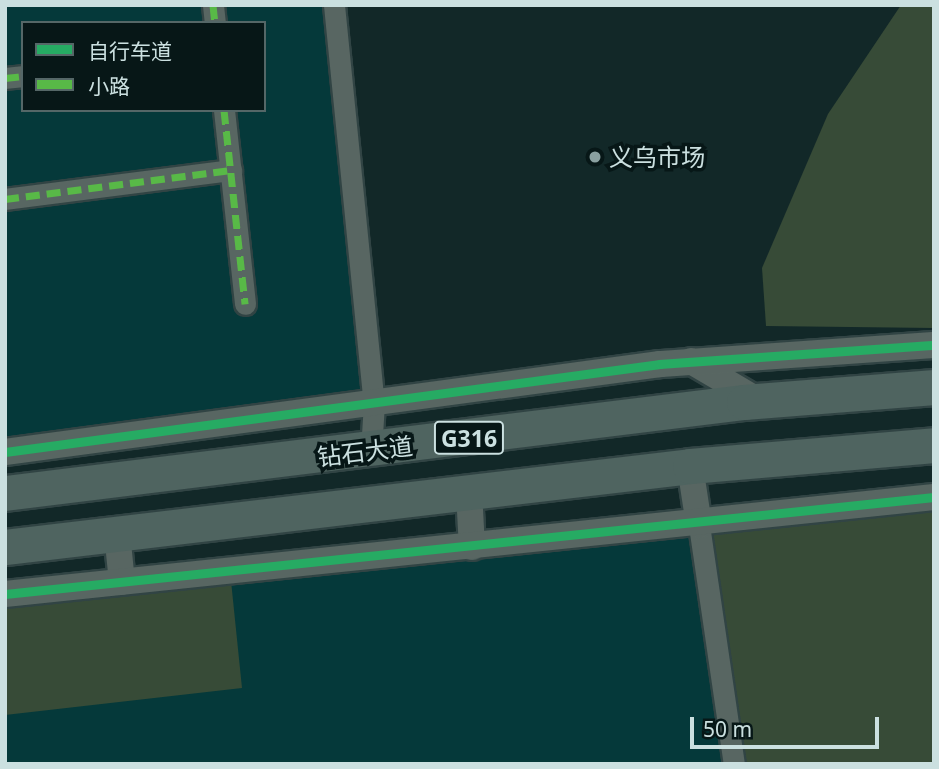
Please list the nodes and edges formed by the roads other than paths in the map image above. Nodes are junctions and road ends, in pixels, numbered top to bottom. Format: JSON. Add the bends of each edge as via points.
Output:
{"nodes":[{"id":1,"x":334,"y":5,"type":"edge"},
{"id":2,"x":225,"y":112,"type":"edge"},
{"id":3,"x":231,"y":170,"type":"junction"},
{"id":4,"x":5,"y":199,"type":"edge"},
{"id":5,"x":245,"y":304,"type":"dead end"},
{"id":6,"x":934,"y":345,"type":"edge"},
{"id":7,"x":691,"y":361,"type":"junction"},
{"id":8,"x":934,"y":387,"type":"edge"},
{"id":9,"x":760,"y":401,"type":"junction"},
{"id":10,"x":374,"y":403,"type":"junction"},
{"id":11,"x":934,"y":445,"type":"edge"},
{"id":12,"x":371,"y":451,"type":"junction"},
{"id":13,"x":5,"y":452,"type":"edge"},
{"id":14,"x":690,"y":466,"type":"junction"},
{"id":15,"x":468,"y":492,"type":"junction"},
{"id":16,"x":5,"y":493,"type":"edge"},
{"id":17,"x":934,"y":497,"type":"edge"},
{"id":18,"x":699,"y":525,"type":"junction"},
{"id":19,"x":117,"y":533,"type":"junction"},
{"id":20,"x":5,"y":547,"type":"edge"},
{"id":21,"x":472,"y":547,"type":"junction"},
{"id":22,"x":122,"y":582,"type":"junction"},
{"id":23,"x":5,"y":594,"type":"edge"},
{"id":24,"x":734,"y":764,"type":"edge"}],
"edges":[{"from":1,"to":10,"type":"street"},
{"from":2,"to":3,"type":"street"},
{"from":3,"to":4,"type":"street"},
{"from":3,"to":5,"type":"street"},
{"from":6,"to":7,"type":"street"},
{"from":7,"to":9,"type":"street"},
{"from":7,"to":10,"type":"street"},
{"from":8,"to":9,"type":"highway","name":"钻石大道","number":"G316"},
{"from":9,"to":12,"type":"highway","name":"钻石大道","number":"G316"},
{"from":10,"to":12,"type":"street"},
{"from":10,"to":13,"type":"street"},
{"from":11,"to":14,"type":"highway","number":"G316"},
{"from":12,"to":16,"type":"highway","name":"钻石大道","number":"G316"},
{"from":14,"to":15,"type":"highway","number":"G316"},
{"from":14,"to":18,"type":"street"},
{"from":15,"to":19,"type":"highway","number":"G316"},
{"from":15,"to":21,"type":"street"},
{"from":17,"to":18,"type":"street"},
{"from":18,"to":21,"type":"street"},
{"from":18,"to":24,"type":"street"},
{"from":19,"to":20,"type":"highway","number":"G316"},
{"from":19,"to":22,"type":"street"},
{"from":21,"to":22,"type":"street"},
{"from":22,"to":23,"type":"street"}]}
